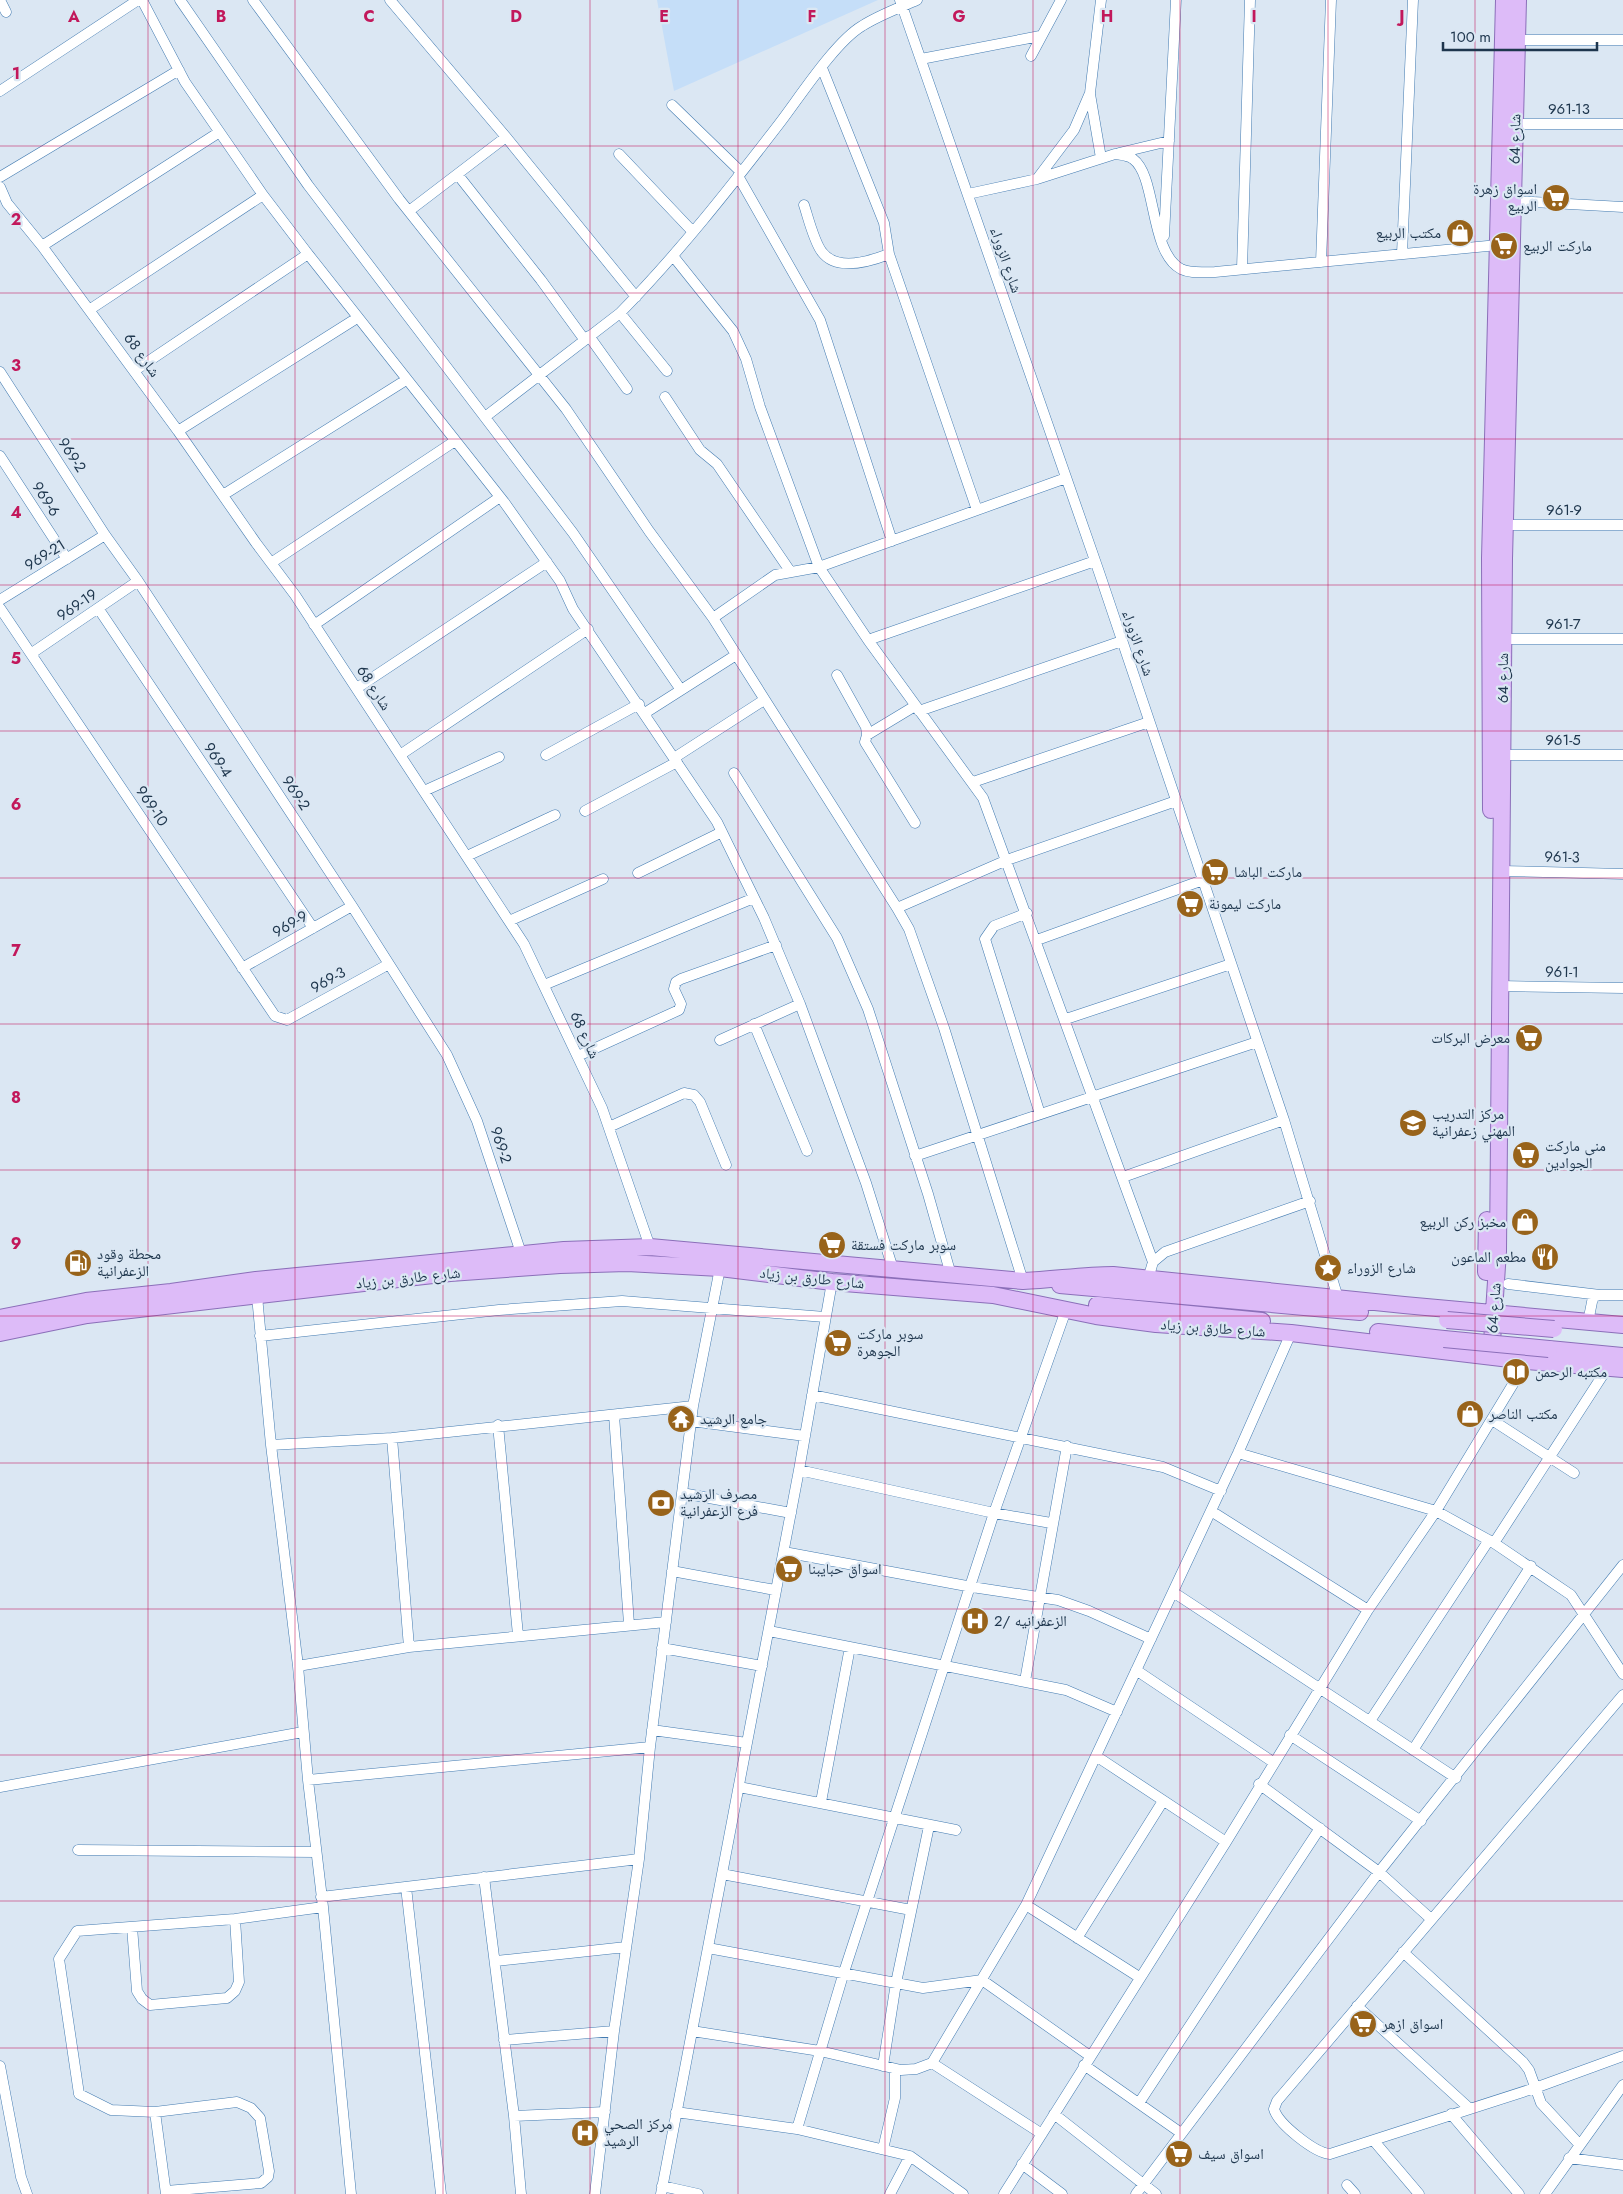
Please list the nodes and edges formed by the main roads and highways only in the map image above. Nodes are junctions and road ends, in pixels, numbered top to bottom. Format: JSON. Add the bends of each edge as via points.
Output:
{"nodes":[{"id":1,"x":1504,"y":0,"type":"edge"},
{"id":2,"x":1518,"y":0,"type":"edge"},
{"id":3,"x":1023,"y":1281,"type":"junction"},
{"id":4,"x":993,"y":1295,"type":"junction"},
{"id":5,"x":1488,"y":1312,"type":"junction"},
{"id":6,"x":0,"y":1318,"type":"edge"},
{"id":7,"x":1623,"y":1325,"type":"edge"},
{"id":8,"x":0,"y":1333,"type":"edge"},
{"id":9,"x":1623,"y":1336,"type":"edge"},
{"id":10,"x":1485,"y":1356,"type":"junction"},
{"id":11,"x":1623,"y":1356,"type":"edge"},
{"id":12,"x":1615,"y":1368,"type":"edge"}],
"edges":[{"from":1,"to":5,"type":"main road","name":"شارع 64","via":[[1490,558]]},
{"from":2,"to":5,"type":"main road","name":"شارع 64","via":[[1505,525],[1498,1251]]},
{"from":3,"to":5,"type":"main road","name":"شارع طارق بن زياد","via":[[1113,1274]]},
{"from":3,"to":6,"type":"main road","name":"شارع طارق بن زياد","via":[[650,1247],[521,1253],[86,1301]]},
{"from":3,"to":9,"type":"main road","bridge":true},
{"from":4,"to":8,"type":"main road","name":"شارع طارق بن زياد","via":[[832,1282],[720,1268],[627,1263],[560,1265],[450,1272],[87,1315]]},
{"from":4,"to":10,"type":"main road","name":"شارع طارق بن زياد","via":[[1156,1324],[1291,1333]]},
{"from":4,"to":11,"type":"main road","bridge":true},
{"from":5,"to":7,"type":"main road","name":"شارع طارق بن زياد"},
{"from":5,"to":10,"type":"main road","name":"شارع 64"},
{"from":10,"to":12,"type":"main road","name":"شارع طارق بن زياد"}]}
